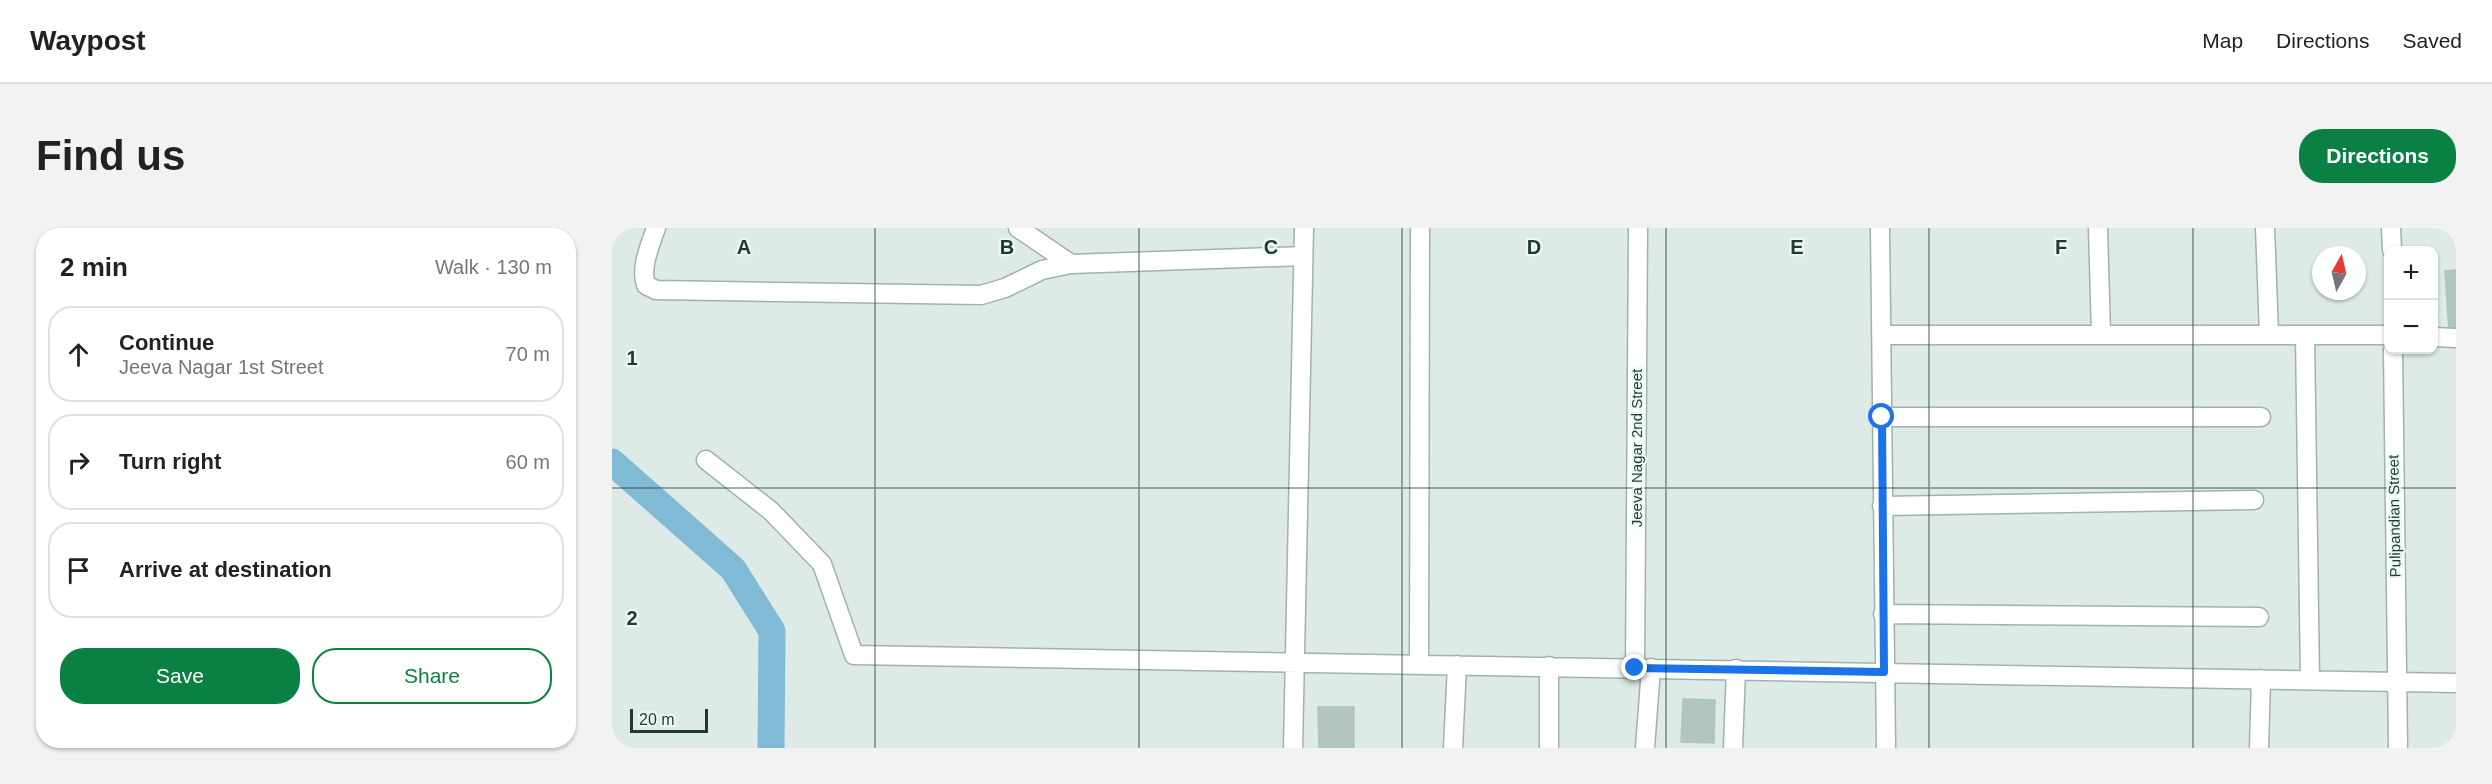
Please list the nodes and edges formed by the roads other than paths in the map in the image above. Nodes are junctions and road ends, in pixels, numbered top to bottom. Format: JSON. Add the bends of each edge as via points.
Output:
{"nodes":[{"id":1,"x":656,"y":228,"type":"edge"},
{"id":2,"x":1018,"y":228,"type":"edge"},
{"id":3,"x":1304,"y":228,"type":"edge"},
{"id":4,"x":1420,"y":228,"type":"edge"},
{"id":5,"x":1638,"y":228,"type":"edge"},
{"id":6,"x":1880,"y":228,"type":"edge"},
{"id":7,"x":2098,"y":228,"type":"edge"},
{"id":8,"x":2265,"y":228,"type":"edge"},
{"id":9,"x":2391,"y":228,"type":"edge"},
{"id":10,"x":2392,"y":246,"type":"edge"},
{"id":11,"x":1303,"y":255,"type":"junction"},
{"id":12,"x":1071,"y":264,"type":"junction"},
{"id":13,"x":2101,"y":334,"type":"junction"},
{"id":14,"x":2269,"y":334,"type":"junction"},
{"id":15,"x":1881,"y":335,"type":"junction"},
{"id":16,"x":2305,"y":335,"type":"junction"},
{"id":17,"x":2384,"y":335,"type":"edge"},
{"id":18,"x":2438,"y":337,"type":"edge"},
{"id":19,"x":2456,"y":338,"type":"edge"},
{"id":20,"x":2393,"y":354,"type":"edge"},
{"id":21,"x":1882,"y":417,"type":"junction"},
{"id":22,"x":2260,"y":417,"type":"dead end"},
{"id":23,"x":706,"y":460,"type":"dead end"},
{"id":24,"x":2254,"y":500,"type":"dead end"},
{"id":25,"x":1882,"y":506,"type":"junction"},
{"id":26,"x":1882,"y":614,"type":"junction"},
{"id":27,"x":2259,"y":617,"type":"dead end"},
{"id":28,"x":1293,"y":662,"type":"junction"},
{"id":29,"x":1419,"y":664,"type":"junction"},
{"id":30,"x":1457,"y":664,"type":"junction"},
{"id":31,"x":1549,"y":666,"type":"junction"},
{"id":32,"x":1643,"y":668,"type":"junction"},
{"id":33,"x":1736,"y":669,"type":"junction"},
{"id":34,"x":1884,"y":672,"type":"junction"},
{"id":35,"x":2261,"y":679,"type":"junction"},
{"id":36,"x":2310,"y":680,"type":"junction"},
{"id":37,"x":2396,"y":682,"type":"junction"},
{"id":38,"x":2456,"y":683,"type":"edge"},
{"id":39,"x":1293,"y":748,"type":"edge"},
{"id":40,"x":1453,"y":748,"type":"edge"},
{"id":41,"x":1549,"y":748,"type":"edge"},
{"id":42,"x":1645,"y":748,"type":"edge"},
{"id":43,"x":1733,"y":748,"type":"edge"},
{"id":44,"x":1886,"y":748,"type":"edge"},
{"id":45,"x":2259,"y":748,"type":"edge"},
{"id":46,"x":2398,"y":748,"type":"edge"}],
"edges":[{"from":1,"to":12,"type":"street","via":[[644,278],[646,285],[656,290],[981,295],[1042,270]]},
{"from":2,"to":12,"type":"street"},
{"from":3,"to":11,"type":"street"},
{"from":4,"to":29,"type":"street"},
{"from":5,"to":32,"type":"street","name":"Jeeva Nagar 2nd Street"},
{"from":6,"to":15,"type":"street"},
{"from":7,"to":13,"type":"street"},
{"from":8,"to":14,"type":"street"},
{"from":9,"to":10,"type":"street"},
{"from":11,"to":12,"type":"street"},
{"from":11,"to":28,"type":"street"},
{"from":13,"to":14,"type":"street"},
{"from":13,"to":15,"type":"street"},
{"from":14,"to":16,"type":"street"},
{"from":15,"to":21,"type":"street"},
{"from":16,"to":17,"type":"street"},
{"from":16,"to":36,"type":"street"},
{"from":18,"to":19,"type":"street"},
{"from":20,"to":37,"type":"street","name":"Pulipandian Street"},
{"from":21,"to":22,"type":"street"},
{"from":21,"to":25,"type":"street"},
{"from":23,"to":28,"type":"street","via":[[771,511],[822,564],[854,655]]},
{"from":24,"to":25,"type":"street"},
{"from":25,"to":26,"type":"street"},
{"from":26,"to":27,"type":"street"},
{"from":26,"to":34,"type":"street"},
{"from":28,"to":29,"type":"street"},
{"from":28,"to":39,"type":"street"},
{"from":29,"to":30,"type":"street"},
{"from":30,"to":31,"type":"street"},
{"from":30,"to":40,"type":"street"},
{"from":31,"to":32,"type":"street"},
{"from":31,"to":41,"type":"street"},
{"from":32,"to":33,"type":"street"},
{"from":32,"to":42,"type":"street","name":"Jeeva Nagar 2nd Street"},
{"from":33,"to":34,"type":"street"},
{"from":33,"to":43,"type":"street"},
{"from":34,"to":35,"type":"street"},
{"from":34,"to":44,"type":"street"},
{"from":35,"to":36,"type":"street"},
{"from":35,"to":45,"type":"street"},
{"from":36,"to":37,"type":"street"},
{"from":37,"to":38,"type":"street"},
{"from":37,"to":46,"type":"street","name":"Pulipandian Street"}]}
